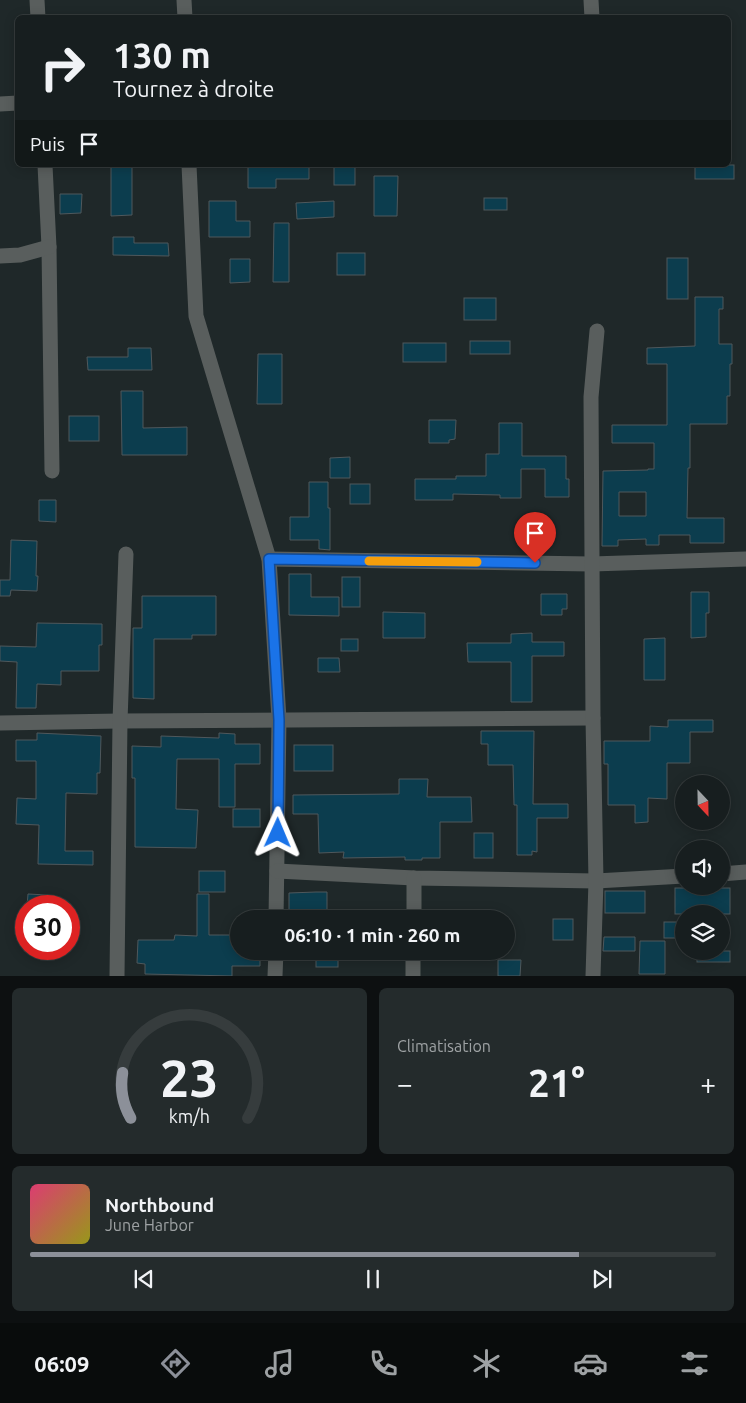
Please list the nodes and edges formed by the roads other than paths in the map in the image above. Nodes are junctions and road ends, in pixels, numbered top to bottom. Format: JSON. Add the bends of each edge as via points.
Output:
{"nodes":[{"id":1,"x":37,"y":0,"type":"edge"},
{"id":2,"x":184,"y":0,"type":"edge"},
{"id":3,"x":591,"y":0,"type":"edge"},
{"id":4,"x":38,"y":15,"type":"edge"},
{"id":5,"x":185,"y":15,"type":"edge"},
{"id":6,"x":592,"y":15,"type":"edge"},
{"id":7,"x":15,"y":102,"type":"edge"},
{"id":8,"x":0,"y":104,"type":"edge"},
{"id":9,"x":45,"y":167,"type":"edge"},
{"id":10,"x":189,"y":167,"type":"edge"},
{"id":11,"x":49,"y":247,"type":"junction"},
{"id":12,"x":0,"y":256,"type":"edge"},
{"id":13,"x":597,"y":331,"type":"dead end"},
{"id":14,"x":52,"y":471,"type":"dead end"},
{"id":15,"x":126,"y":554,"type":"dead end"},
{"id":16,"x":269,"y":559,"type":"junction"},
{"id":17,"x":746,"y":559,"type":"edge"},
{"id":18,"x":592,"y":564,"type":"junction"},
{"id":19,"x":593,"y":718,"type":"junction"},
{"id":20,"x":279,"y":720,"type":"junction"},
{"id":21,"x":120,"y":721,"type":"junction"},
{"id":22,"x":0,"y":723,"type":"edge"},
{"id":23,"x":277,"y":871,"type":"junction"},
{"id":24,"x":746,"y":872,"type":"edge"},
{"id":25,"x":730,"y":873,"type":"edge"},
{"id":26,"x":675,"y":877,"type":"edge"},
{"id":27,"x":414,"y":878,"type":"junction"},
{"id":28,"x":596,"y":881,"type":"junction"},
{"id":29,"x":276,"y":910,"type":"edge"},
{"id":30,"x":414,"y":910,"type":"edge"},
{"id":31,"x":276,"y":960,"type":"edge"},
{"id":32,"x":414,"y":960,"type":"edge"},
{"id":33,"x":117,"y":976,"type":"edge"},
{"id":34,"x":275,"y":976,"type":"edge"},
{"id":35,"x":413,"y":976,"type":"edge"},
{"id":36,"x":593,"y":976,"type":"edge"}],
"edges":[{"from":1,"to":4,"type":"street"},
{"from":2,"to":5,"type":"street"},
{"from":3,"to":6,"type":"street"},
{"from":7,"to":8,"type":"street"},
{"from":9,"to":11,"type":"street"},
{"from":10,"to":16,"type":"street","via":[[196,316]]},
{"from":11,"to":12,"type":"street","via":[[20,255]]},
{"from":11,"to":14,"type":"street"},
{"from":13,"to":18,"type":"street","via":[[591,397]]},
{"from":15,"to":21,"type":"street"},
{"from":16,"to":18,"type":"street"},
{"from":16,"to":20,"type":"street"},
{"from":17,"to":18,"type":"street"},
{"from":18,"to":19,"type":"street"},
{"from":19,"to":20,"type":"street"},
{"from":19,"to":28,"type":"street"},
{"from":20,"to":21,"type":"street"},
{"from":20,"to":23,"type":"street"},
{"from":21,"to":22,"type":"street"},
{"from":21,"to":33,"type":"street"},
{"from":23,"to":27,"type":"street"},
{"from":23,"to":29,"type":"street"},
{"from":24,"to":25,"type":"street"},
{"from":26,"to":28,"type":"street"},
{"from":27,"to":28,"type":"street"},
{"from":27,"to":30,"type":"street"},
{"from":28,"to":36,"type":"street"},
{"from":31,"to":34,"type":"street"},
{"from":32,"to":35,"type":"street"}]}
